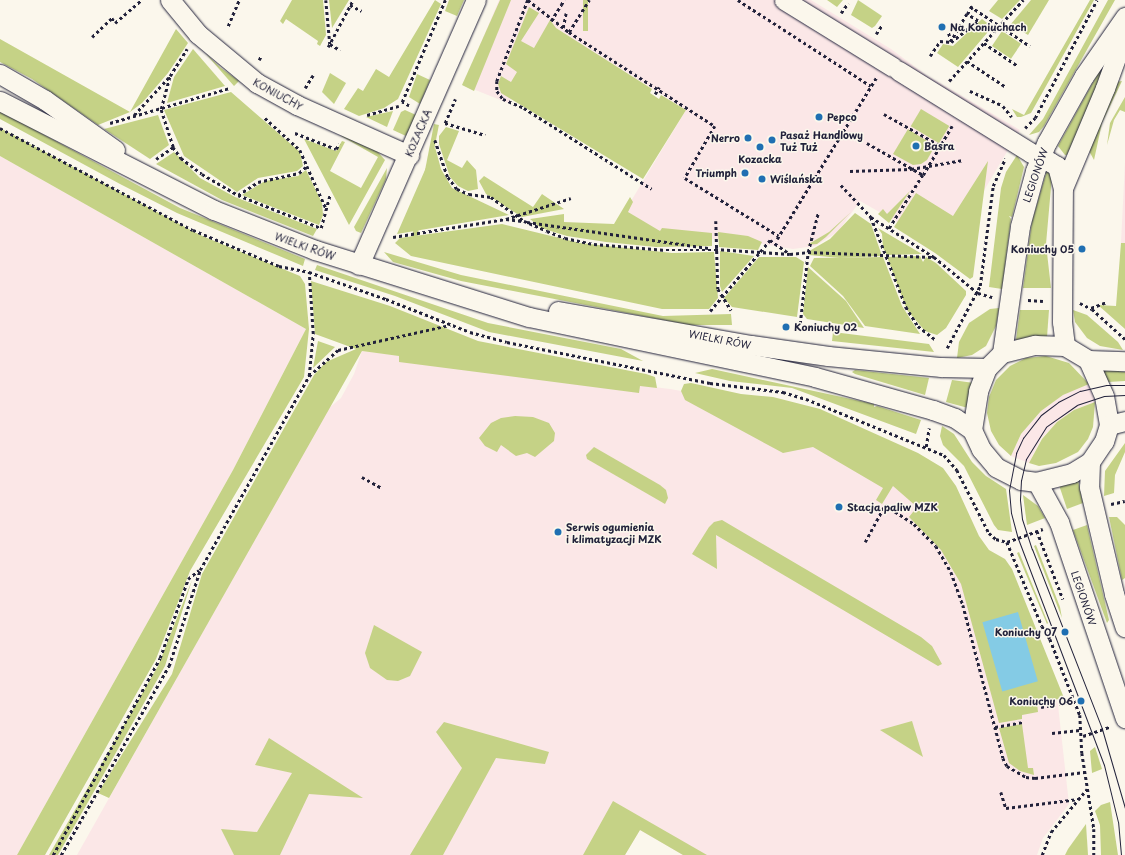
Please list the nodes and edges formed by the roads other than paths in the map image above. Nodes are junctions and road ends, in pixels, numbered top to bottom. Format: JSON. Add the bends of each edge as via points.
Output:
{"nodes":[{"id":1,"x":170,"y":0,"type":"edge"},
{"id":2,"x":476,"y":0,"type":"edge"},
{"id":3,"x":784,"y":0,"type":"edge"},
{"id":4,"x":1125,"y":17,"type":"edge"},
{"id":5,"x":1125,"y":34,"type":"edge"},
{"id":6,"x":0,"y":74,"type":"edge"},
{"id":7,"x":0,"y":102,"type":"edge"},
{"id":8,"x":409,"y":155,"type":"junction"},
{"id":9,"x":1040,"y":157,"type":"junction"},
{"id":10,"x":162,"y":184,"type":"junction"},
{"id":11,"x":1063,"y":188,"type":"junction"},
{"id":12,"x":359,"y":265,"type":"junction"},
{"id":13,"x":454,"y":294,"type":"junction"},
{"id":14,"x":1065,"y":346,"type":"junction"},
{"id":15,"x":1002,"y":353,"type":"junction"},
{"id":16,"x":1088,"y":360,"type":"junction"},
{"id":17,"x":1125,"y":361,"type":"edge"},
{"id":18,"x":987,"y":368,"type":"junction"},
{"id":19,"x":1117,"y":423,"type":"edge"},
{"id":20,"x":972,"y":430,"type":"junction"},
{"id":21,"x":1090,"y":462,"type":"junction"},
{"id":22,"x":1037,"y":482,"type":"junction"},
{"id":23,"x":1125,"y":627,"type":"edge"},
{"id":24,"x":1120,"y":721,"type":"edge"}],
"edges":[{"from":1,"to":8,"type":"street","name":"KONIUCHY","via":[[198,34],[257,84],[297,105]]},
{"from":2,"to":8,"type":"street","name":"KOZACKA","via":[[435,118]]},
{"from":3,"to":9,"type":"street","via":[[891,73]]},
{"from":4,"to":9,"type":"street","name":"LEGIONÓW","via":[[1084,76]]},
{"from":5,"to":11,"type":"street"},
{"from":6,"to":10,"type":"street","name":"WIELKI RÓW","via":[[45,100]]},
{"from":7,"to":10,"type":"street","name":"WIELKI RÓW"},
{"from":8,"to":12,"type":"street","name":"KOZACKA"},
{"from":9,"to":11,"type":"street","via":[[1056,166]]},
{"from":9,"to":15,"type":"street","name":"LEGIONÓW","via":[[1020,226]]},
{"from":10,"to":12,"type":"street","name":"WIELKI RÓW","via":[[265,232]]},
{"from":11,"to":14,"type":"street","via":[[1062,322]]},
{"from":12,"to":13,"type":"street","name":"WIELKI RÓW"},
{"from":13,"to":18,"type":"street","name":"WIELKI RÓW","via":[[751,345],[885,362]]},
{"from":13,"to":20,"type":"street","name":"WIELKI RÓW","via":[[529,317],[815,377],[933,410],[955,418]]},
{"from":14,"to":15,"type":"street","via":[[1034,345]]},
{"from":14,"to":16,"type":"street"},
{"from":15,"to":18,"type":"street"},
{"from":16,"to":17,"type":"street"},
{"from":16,"to":19,"type":"street"},
{"from":18,"to":20,"type":"street","via":[[978,391]]},
{"from":19,"to":21,"type":"street"},
{"from":20,"to":22,"type":"street","via":[[981,450],[996,467],[1021,480]]},
{"from":21,"to":22,"type":"street","via":[[1072,473]]},
{"from":21,"to":23,"type":"street","via":[[1089,487],[1114,594]]},
{"from":22,"to":24,"type":"street","name":"LEGIONÓW","via":[[1060,522]]}]}
